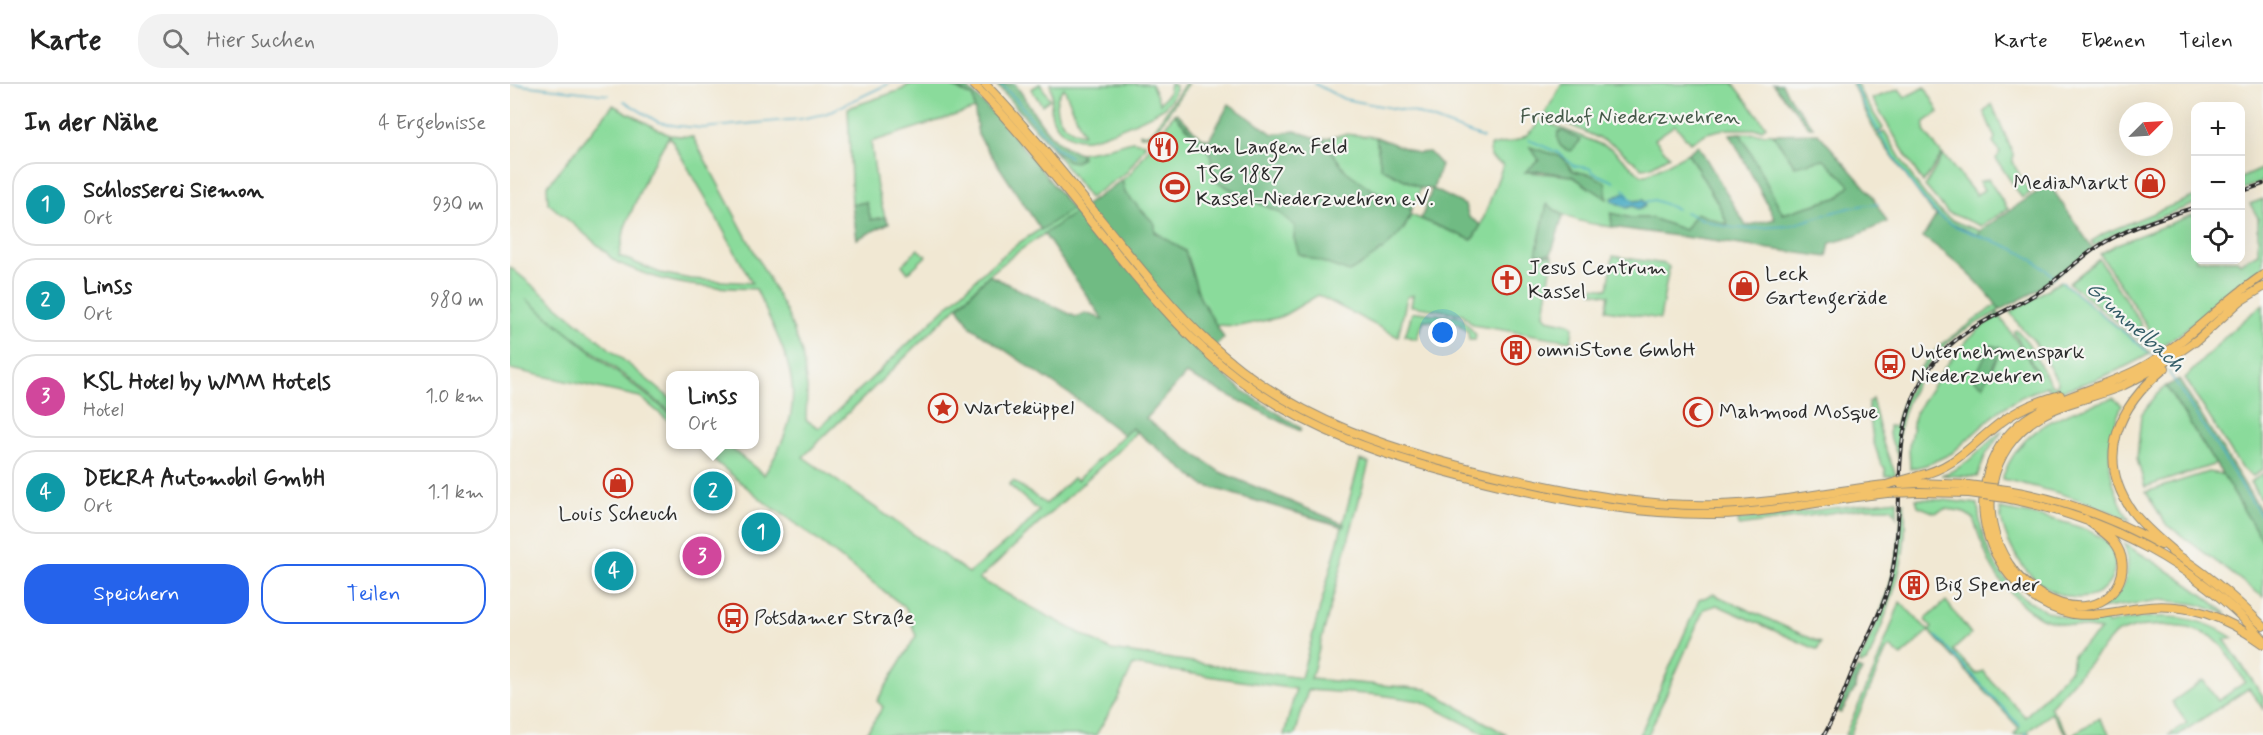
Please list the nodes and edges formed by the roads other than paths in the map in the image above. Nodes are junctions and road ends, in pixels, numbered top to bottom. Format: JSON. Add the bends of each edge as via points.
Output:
{"nodes":[{"id":1,"x":973,"y":84,"type":"edge"},
{"id":2,"x":985,"y":84,"type":"edge"},
{"id":3,"x":2263,"y":275,"type":"edge"},
{"id":4,"x":2263,"y":287,"type":"edge"},
{"id":5,"x":2171,"y":357,"type":"junction"},
{"id":6,"x":2153,"y":369,"type":"junction"},
{"id":7,"x":2092,"y":388,"type":"junction"},
{"id":8,"x":1362,"y":442,"type":"junction"},
{"id":9,"x":1919,"y":483,"type":"junction"},
{"id":10,"x":2006,"y":494,"type":"junction"},
{"id":11,"x":2085,"y":519,"type":"junction"},
{"id":12,"x":2175,"y":554,"type":"junction"},
{"id":13,"x":2263,"y":626,"type":"edge"},
{"id":14,"x":2263,"y":639,"type":"edge"},
{"id":15,"x":2263,"y":644,"type":"edge"}],
"edges":[{"from":1,"to":8,"type":"highway","via":[[1161,306],[1207,353],[1286,411],[1318,428]]},
{"from":2,"to":8,"type":"highway","via":[[1208,343],[1281,398]]},
{"from":3,"to":5,"type":"highway","via":[[2235,295]]},
{"from":4,"to":5,"type":"highway"},
{"from":5,"to":6,"type":"highway"},
{"from":5,"to":6,"type":"highway"},
{"from":6,"to":7,"type":"highway"},
{"from":6,"to":11,"type":"highway","via":[[2122,386],[2039,417],[2016,436],[1998,466],[1990,513],[2007,562],[2040,594],[2079,607],[2109,596],[2122,573],[2118,548]]},
{"from":6,"to":12,"type":"highway","via":[[2122,416],[2115,461],[2120,487],[2133,512]]},
{"from":7,"to":9,"type":"highway","via":[[2026,407],[1999,423],[1951,464]]},
{"from":7,"to":15,"type":"highway","via":[[2027,417],[1997,452],[1983,492],[1984,516],[1992,549],[2004,570],[2037,600],[2072,614],[2180,607],[2225,620]]},
{"from":8,"to":9,"type":"highway","bridge":true,"via":[[1533,484],[1617,500],[1664,504],[1759,502]]},
{"from":9,"to":10,"type":"highway","bridge":true},
{"from":10,"to":11,"type":"highway"},
{"from":10,"to":12,"type":"highway","via":[[2060,502],[2096,514]]},
{"from":11,"to":14,"type":"highway","via":[[2174,562],[2225,602]]},
{"from":12,"to":13,"type":"highway","via":[[2235,598]]}]}
